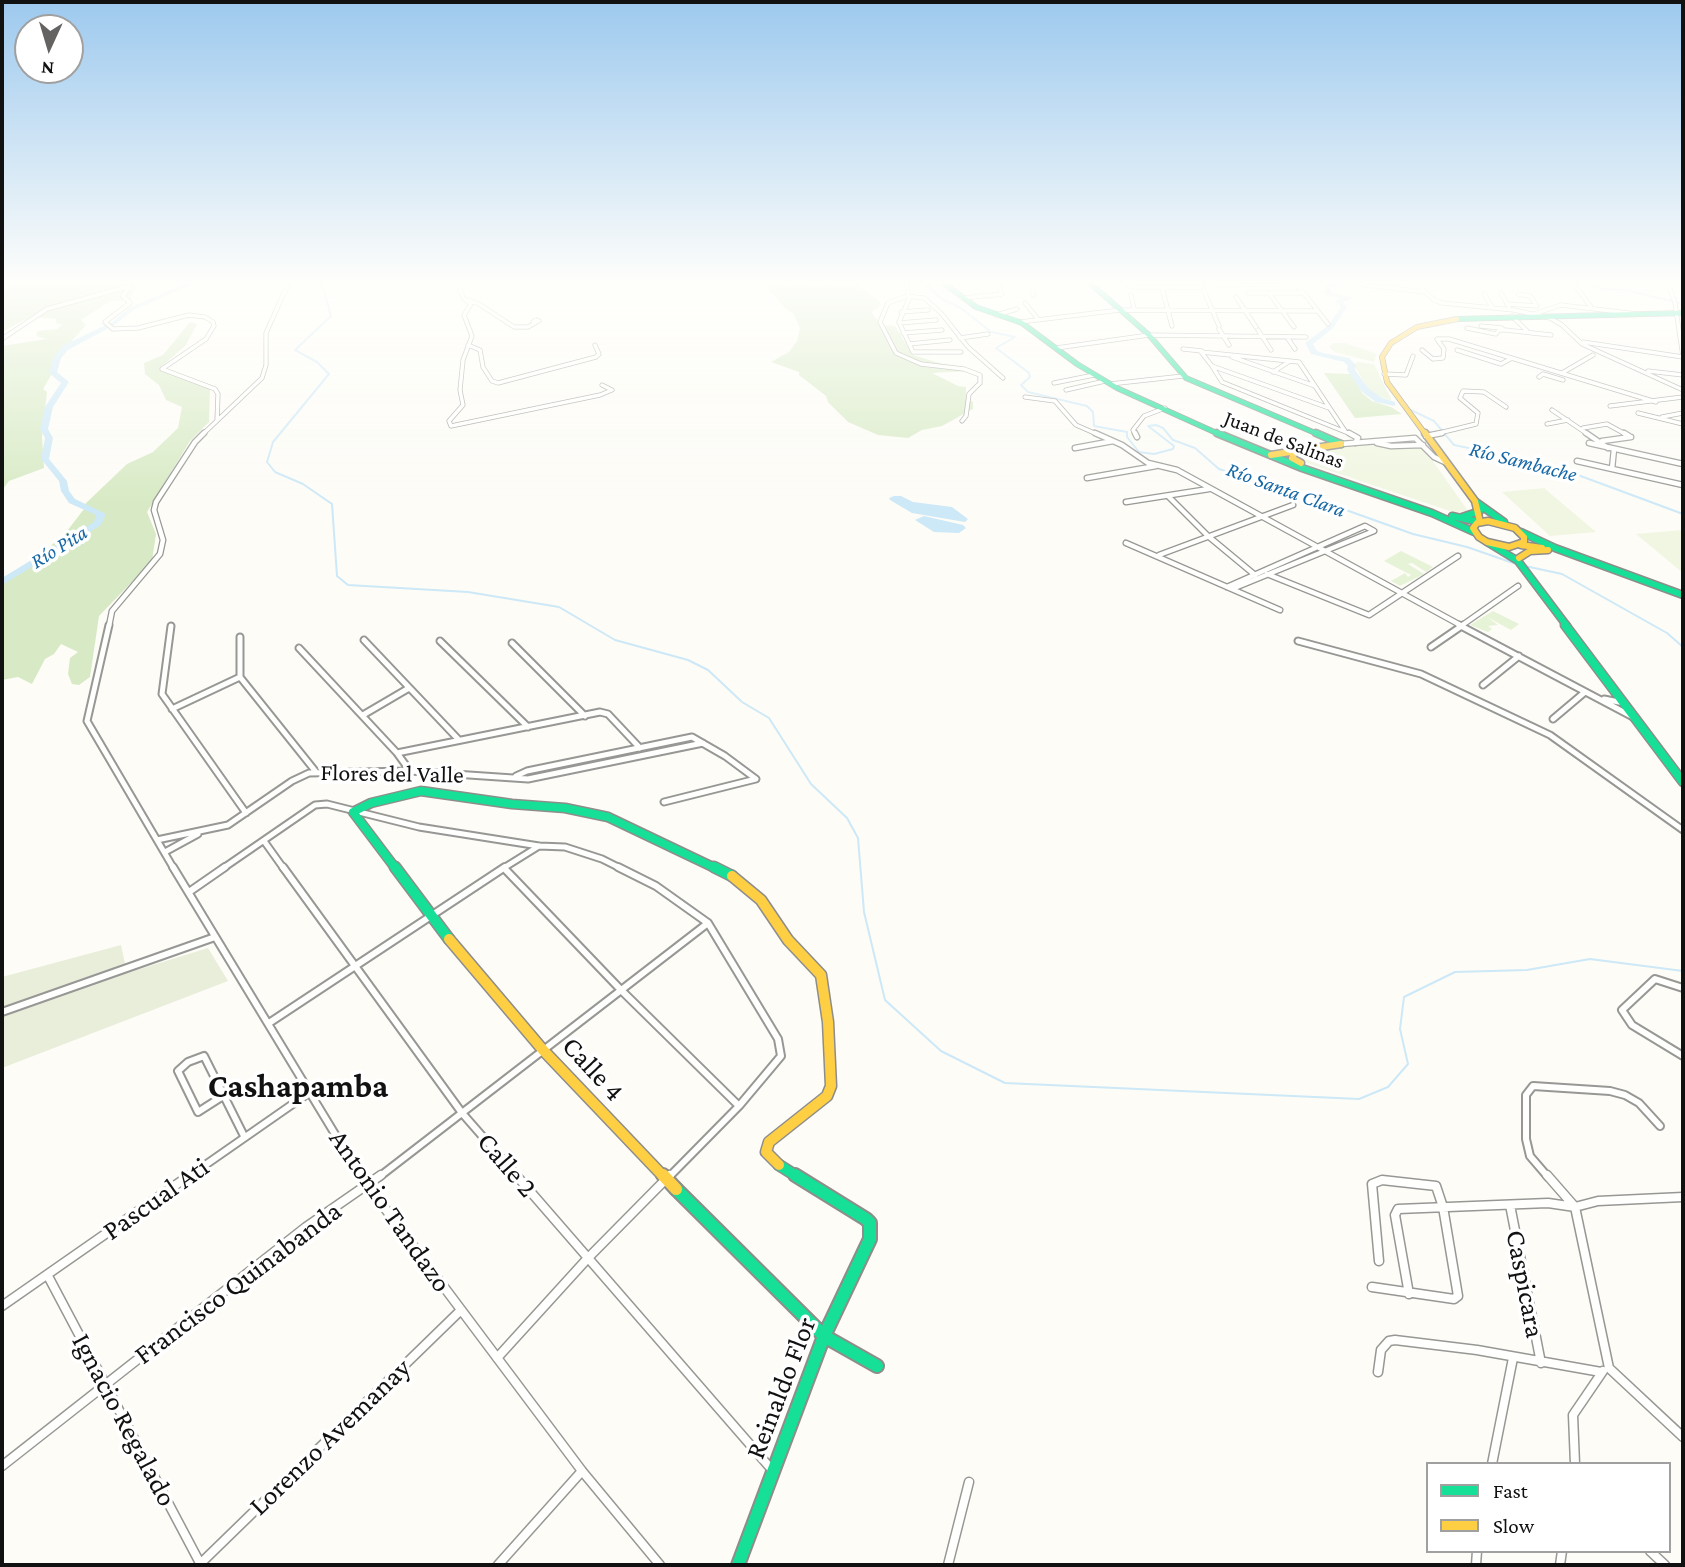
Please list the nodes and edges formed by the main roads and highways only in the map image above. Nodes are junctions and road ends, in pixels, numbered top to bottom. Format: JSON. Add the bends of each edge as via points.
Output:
{"nodes":[{"id":1,"x":1069,"y":357,"type":"edge"},
{"id":2,"x":1169,"y":357,"type":"edge"},
{"id":3,"x":1384,"y":357,"type":"edge"},
{"id":4,"x":1295,"y":452,"type":"junction"},
{"id":5,"x":1271,"y":456,"type":"junction"},
{"id":6,"x":1475,"y":501,"type":"junction"},
{"id":7,"x":1480,"y":512,"type":"junction"},
{"id":8,"x":1459,"y":518,"type":"junction"},
{"id":9,"x":1479,"y":522,"type":"junction"},
{"id":10,"x":1507,"y":524,"type":"junction"},
{"id":11,"x":1474,"y":532,"type":"junction"},
{"id":12,"x":1521,"y":533,"type":"junction"},
{"id":13,"x":1487,"y":542,"type":"junction"},
{"id":14,"x":1519,"y":546,"type":"junction"},
{"id":15,"x":1548,"y":550,"type":"junction"},
{"id":16,"x":1519,"y":560,"type":"junction"},
{"id":17,"x":1683,"y":597,"type":"edge"},
{"id":18,"x":1683,"y":782,"type":"edge"},
{"id":19,"x":870,"y":1230,"type":"joint"},
{"id":20,"x":824,"y":1336,"type":"junction"},
{"id":21,"x":877,"y":1366,"type":"dead end"},
{"id":22,"x":738,"y":1565,"type":"edge"}],
"edges":[{"from":1,"to":5,"type":"main road","name":"Juan de Salinas","via":[[1107,383]]},
{"from":2,"to":4,"type":"main road","via":[[1183,376],[1341,444]]},
{"from":3,"to":6,"type":"main road","via":[[1384,374],[1422,440],[1447,463]]},
{"from":4,"to":5,"type":"main road"},
{"from":4,"to":8,"type":"main road","name":"Juan de Salinas","via":[[1294,460],[1310,467]]},
{"from":5,"to":11,"type":"main road","name":"Juan de Salinas"},
{"from":6,"to":7,"type":"main road"},
{"from":6,"to":10,"type":"main road"},
{"from":7,"to":8,"type":"main road"},
{"from":7,"to":9,"type":"main road"},
{"from":8,"to":9,"type":"main road","name":"Juan de Salinas"},
{"from":9,"to":10,"type":"main road","name":"Juan de Salinas"},
{"from":9,"to":11,"type":"main road"},
{"from":10,"to":12,"type":"main road"},
{"from":11,"to":13,"type":"main road","name":"Juan de Salinas"},
{"from":12,"to":14,"type":"main road","via":[[1525,540]]},
{"from":12,"to":17,"type":"main road"},
{"from":13,"to":14,"type":"main road"},
{"from":13,"to":16,"type":"main road","name":"Juan de Salinas"},
{"from":14,"to":15,"type":"main road"},
{"from":14,"to":16,"type":"main road"},
{"from":15,"to":16,"type":"main road","via":[[1530,551]]},
{"from":15,"to":17,"type":"main road"},
{"from":16,"to":18,"type":"main road"},
{"from":19,"to":20,"type":"main road","name":"Reinaldo Flor","via":[[870,1239]]},
{"from":19,"to":20,"type":"main road","name":"Calle 4","via":[[866,1219],[773,1161],[766,1152],[769,1142],[827,1096],[832,1077],[828,1022],[821,975],[741,881],[608,817],[586,811],[421,791],[352,812],[429,915],[543,1050]]},
{"from":20,"to":21,"type":"main road","name":"Calle 4"},
{"from":20,"to":22,"type":"main road","name":"Reinaldo Flor"}]}
